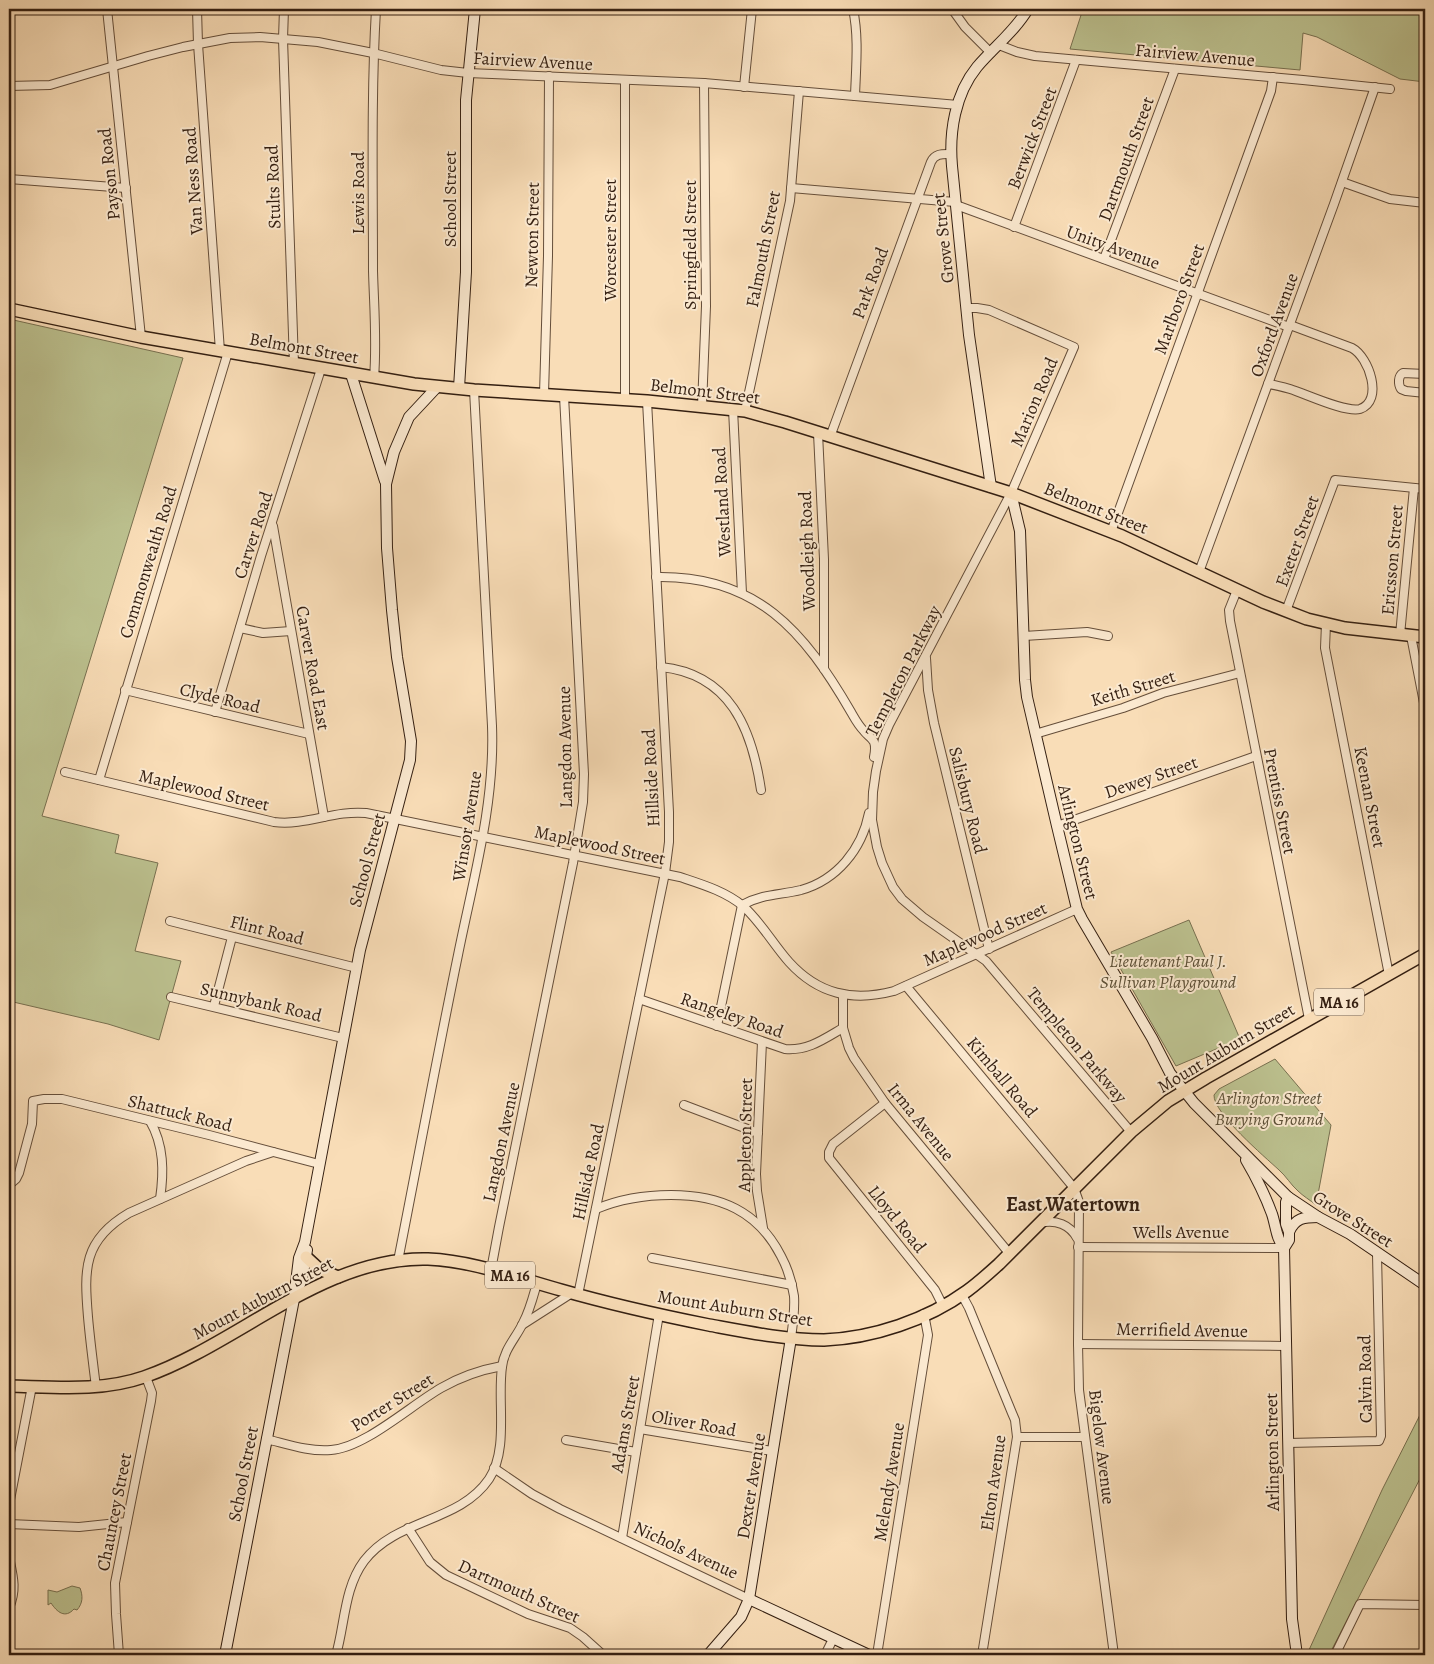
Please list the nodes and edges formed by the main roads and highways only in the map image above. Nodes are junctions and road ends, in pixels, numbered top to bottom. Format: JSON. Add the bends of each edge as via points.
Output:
{"nodes":[{"id":1,"x":9,"y":308,"type":"edge"},
{"id":2,"x":1425,"y":637,"type":"edge"},
{"id":3,"x":1425,"y":954,"type":"edge"},
{"id":4,"x":306,"y":1257,"type":"road end"},
{"id":5,"x":338,"y":1276,"type":"junction"},
{"id":6,"x":9,"y":1386,"type":"edge"}],
"edges":[{"from":1,"to":2,"type":"main road","name":"Belmont Street","via":[[141,337],[437,387],[626,399],[745,411],[1011,493],[1111,532],[1286,612],[1326,624]]},
{"from":3,"to":5,"type":"main road","name":"Mount Auburn Street","number":"MA 16","via":[[1168,1101],[1131,1132],[976,1285],[943,1306],[886,1330],[823,1340],[726,1328],[575,1294],[474,1265],[442,1260],[398,1261]]},
{"from":4,"to":5,"type":"main road","via":[[319,1269]]},
{"from":5,"to":6,"type":"main road","name":"Mount Auburn Street","number":"MA 16","via":[[184,1360],[146,1376],[124,1383],[96,1386]]}]}
